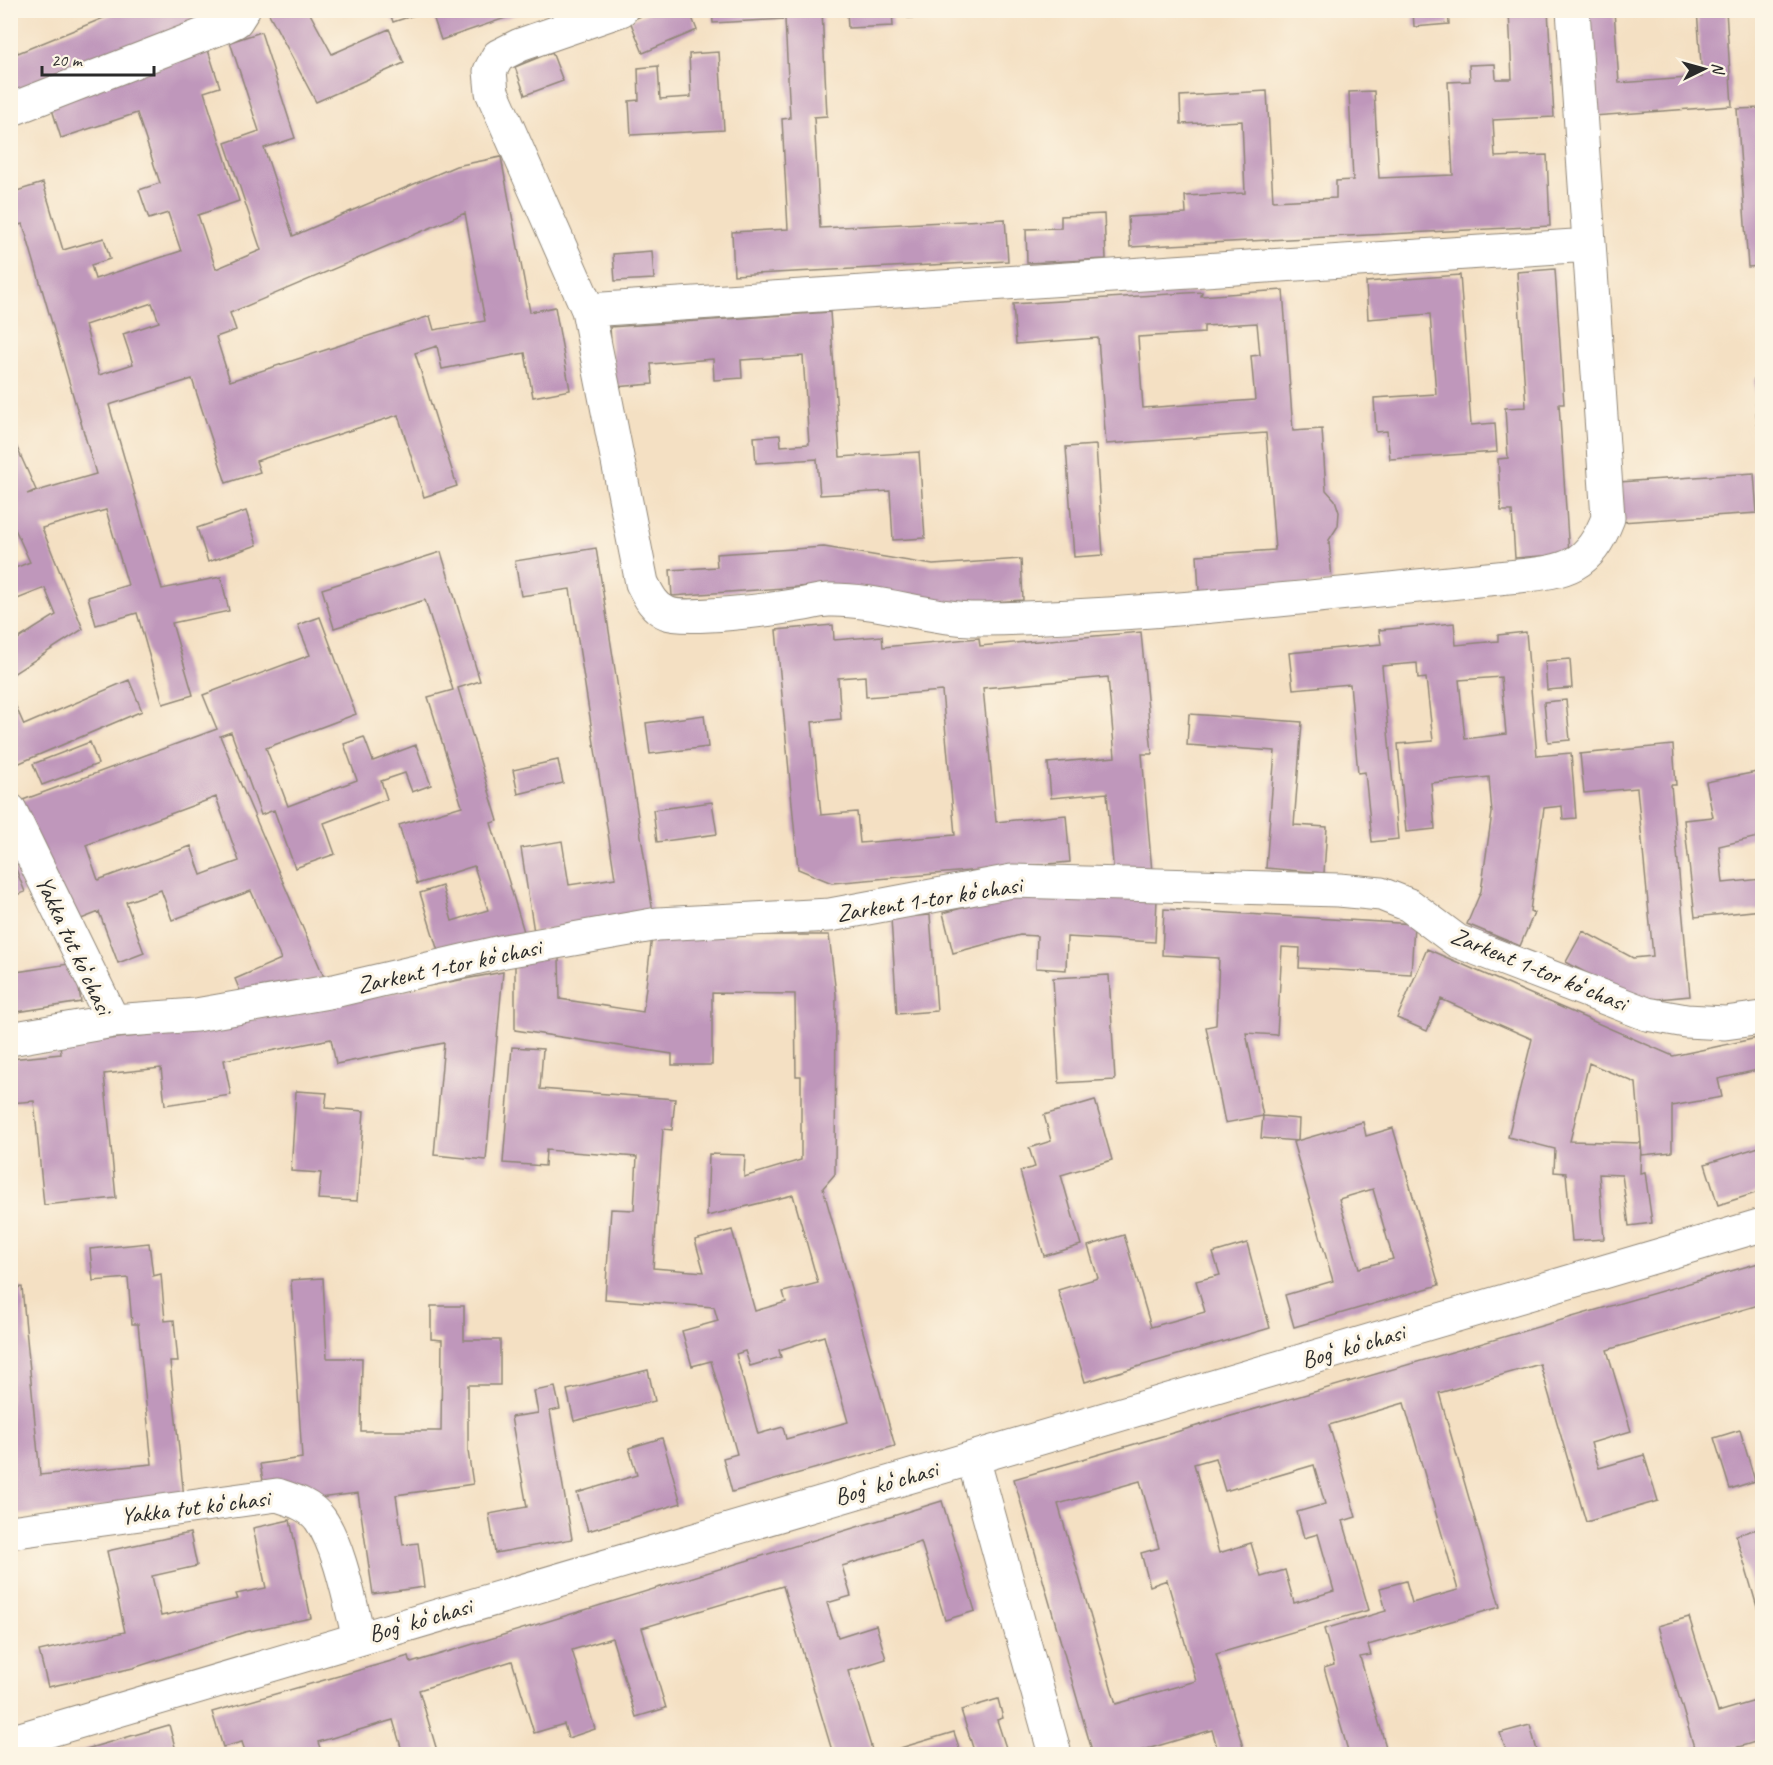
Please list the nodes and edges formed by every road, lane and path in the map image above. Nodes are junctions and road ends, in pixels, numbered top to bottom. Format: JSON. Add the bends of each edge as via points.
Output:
{"nodes":[{"id":1,"x":243,"y":10,"type":"edge"},
{"id":2,"x":621,"y":10,"type":"edge"},
{"id":3,"x":1574,"y":10,"type":"edge"},
{"id":4,"x":10,"y":110,"type":"edge"},
{"id":5,"x":1589,"y":245,"type":"junction"},
{"id":6,"x":588,"y":310,"type":"junction"},
{"id":7,"x":10,"y":810,"type":"edge"},
{"id":8,"x":1762,"y":1018,"type":"edge"},
{"id":9,"x":113,"y":1021,"type":"junction"},
{"id":10,"x":10,"y":1039,"type":"edge"},
{"id":11,"x":1762,"y":1226,"type":"edge"},
{"id":12,"x":973,"y":1458,"type":"junction"},
{"id":13,"x":10,"y":1532,"type":"edge"},
{"id":14,"x":359,"y":1638,"type":"junction"},
{"id":15,"x":10,"y":1742,"type":"edge"},
{"id":16,"x":1055,"y":1755,"type":"edge"}],
"edges":[{"from":1,"to":4,"type":"street","via":[[236,21],[223,27]]},
{"from":2,"to":6,"type":"street","via":[[520,45],[498,56],[490,71],[492,92]]},
{"from":3,"to":5,"type":"street"},
{"from":5,"to":6,"type":"street"},
{"from":5,"to":6,"type":"street","via":[[1608,518],[1600,538],[1586,556],[1556,572],[1127,614],[979,619],[862,601],[827,600],[687,617],[668,614],[654,604],[642,583]]},
{"from":7,"to":9,"type":"street","name":"Yakka tut koʻchasi"},
{"from":8,"to":9,"type":"street","name":"Zarkent 1-tor koʻchasi","via":[[1725,1023],[1647,1014],[1457,940],[1409,905],[1381,894],[1012,881],[830,915],[658,924],[505,951],[334,991],[196,1015]]},
{"from":9,"to":10,"type":"street","name":"Yakka tut koʻchasi"},
{"from":11,"to":12,"type":"street","name":"Bogʻ koʻchasi"},
{"from":12,"to":14,"type":"street","name":"Bogʻ koʻchasi"},
{"from":12,"to":16,"type":"street"},
{"from":13,"to":14,"type":"street","name":"Yakka tut koʻchasi","via":[[277,1495],[299,1502],[320,1518],[335,1550]]},
{"from":14,"to":15,"type":"street","name":"Bogʻ koʻchasi"}]}
